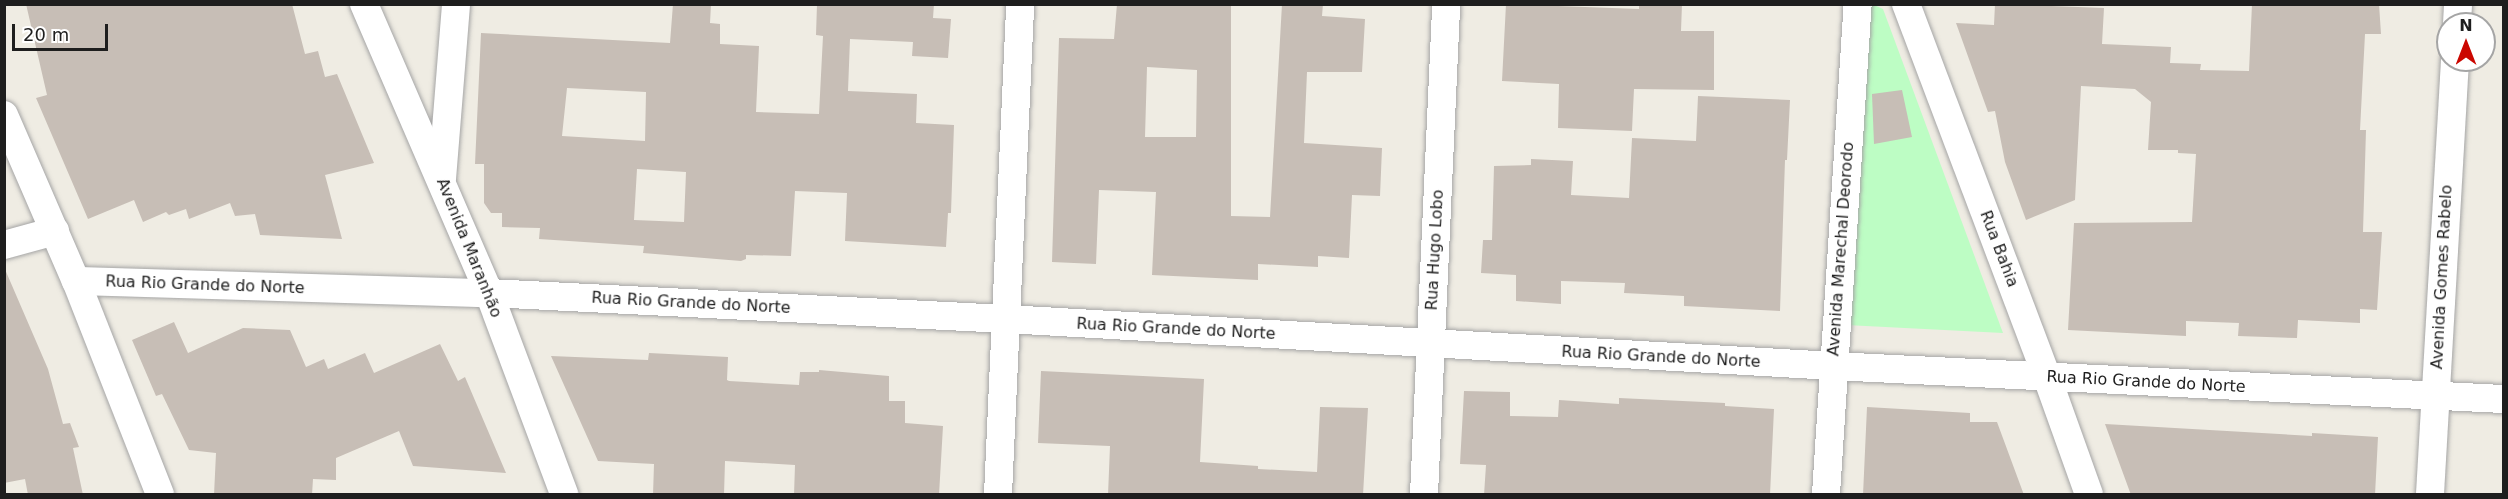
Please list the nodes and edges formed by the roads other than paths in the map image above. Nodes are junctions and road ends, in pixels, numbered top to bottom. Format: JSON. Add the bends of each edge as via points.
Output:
{"nodes":[{"id":1,"x":364,"y":4,"type":"edge"},
{"id":2,"x":456,"y":4,"type":"edge"},
{"id":3,"x":1020,"y":4,"type":"edge"},
{"id":4,"x":1446,"y":4,"type":"edge"},
{"id":5,"x":1858,"y":4,"type":"edge"},
{"id":6,"x":1906,"y":4,"type":"edge"},
{"id":7,"x":2453,"y":72,"type":"edge"},
{"id":8,"x":4,"y":115,"type":"edge"},
{"id":9,"x":442,"y":183,"type":"junction"},
{"id":10,"x":55,"y":231,"type":"junction"},
{"id":11,"x":4,"y":245,"type":"edge"},
{"id":12,"x":76,"y":281,"type":"junction"},
{"id":13,"x":489,"y":293,"type":"junction"},
{"id":14,"x":1006,"y":319,"type":"junction"},
{"id":15,"x":1431,"y":344,"type":"junction"},
{"id":16,"x":1833,"y":366,"type":"junction"},
{"id":17,"x":2047,"y":377,"type":"junction"},
{"id":18,"x":2436,"y":396,"type":"junction"},
{"id":19,"x":2504,"y":399,"type":"edge"},
{"id":20,"x":160,"y":495,"type":"edge"},
{"id":21,"x":564,"y":495,"type":"edge"},
{"id":22,"x":998,"y":495,"type":"edge"},
{"id":23,"x":1424,"y":495,"type":"edge"},
{"id":24,"x":1826,"y":495,"type":"edge"},
{"id":25,"x":2089,"y":495,"type":"edge"},
{"id":26,"x":2430,"y":495,"type":"edge"}],
"edges":[{"from":1,"to":9,"type":"street","name":"Avenida Maranhão"},
{"from":2,"to":9,"type":"street"},
{"from":3,"to":14,"type":"street"},
{"from":4,"to":15,"type":"street","name":"Rua Hugo Lobo"},
{"from":5,"to":16,"type":"street","name":"Avenida Marechal Deorodo"},
{"from":6,"to":17,"type":"street","name":"Rua Bahia"},
{"from":7,"to":18,"type":"street","name":"Avenida Gomes Rabelo"},
{"from":8,"to":10,"type":"street"},
{"from":9,"to":13,"type":"street","name":"Avenida Maranhão"},
{"from":10,"to":11,"type":"street"},
{"from":10,"to":12,"type":"street"},
{"from":12,"to":13,"type":"street","name":"Rua Rio Grande do Norte"},
{"from":12,"to":20,"type":"street","name":"Rua Rio Grande do Norte"},
{"from":13,"to":14,"type":"street","name":"Rua Rio Grande do Norte"},
{"from":13,"to":21,"type":"street","name":"Avenida Maranhão"},
{"from":14,"to":15,"type":"street","name":"Rua Rio Grande do Norte"},
{"from":14,"to":22,"type":"street"},
{"from":15,"to":16,"type":"street","name":"Rua Rio Grande do Norte"},
{"from":15,"to":23,"type":"street","name":"Rua Hugo Lobo"},
{"from":16,"to":17,"type":"street","name":"Rua Rio Grande do Norte"},
{"from":16,"to":24,"type":"street","name":"Avenida Marechal Deorodo"},
{"from":17,"to":18,"type":"street","name":"Rua Rio Grande do Norte"},
{"from":17,"to":25,"type":"street","name":"Rua Bahia"},
{"from":18,"to":19,"type":"street","name":"Rua Rio Grande do Norte"},
{"from":18,"to":26,"type":"street","name":"Avenida Gomes Rabelo"}]}
